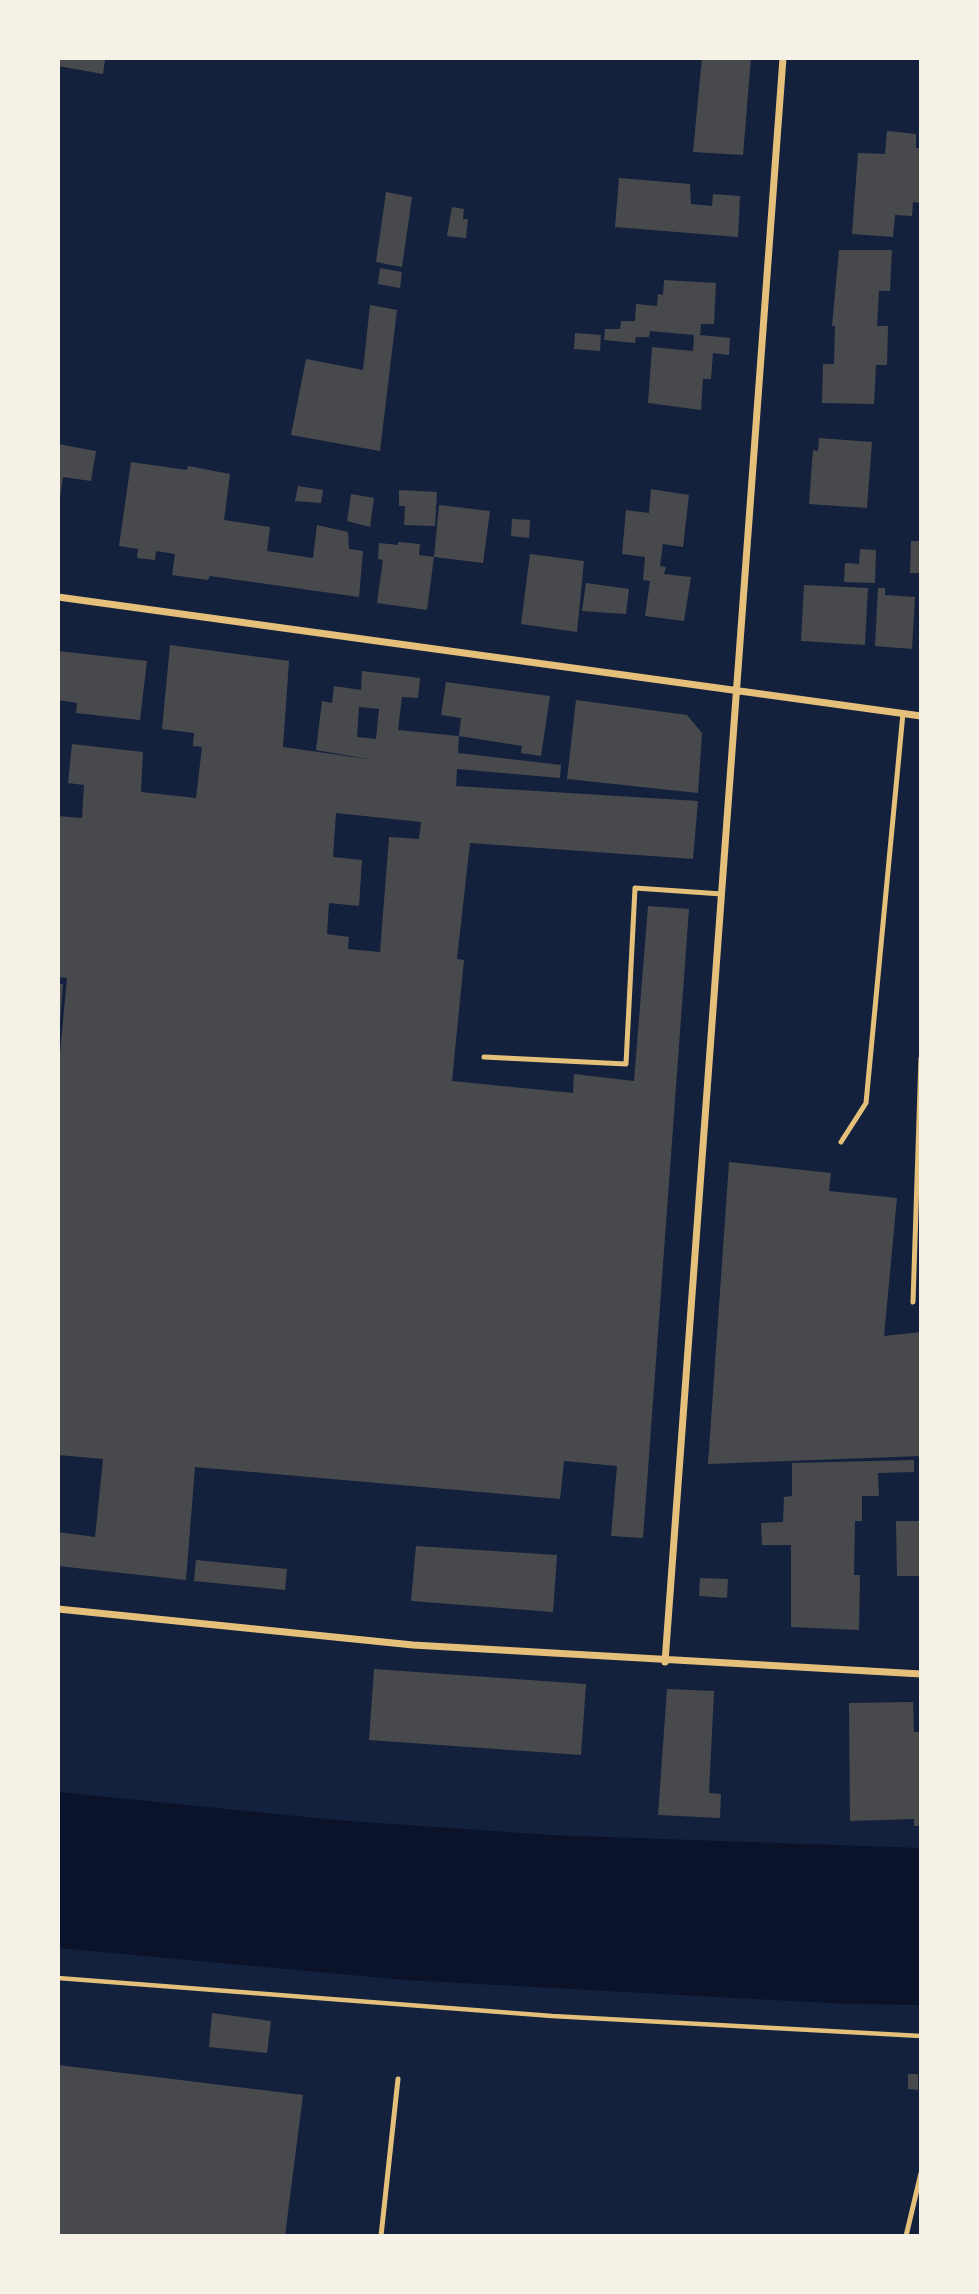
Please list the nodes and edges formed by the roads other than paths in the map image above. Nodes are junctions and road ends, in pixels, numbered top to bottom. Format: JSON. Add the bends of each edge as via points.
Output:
{"nodes":[{"id":1,"x":783,"y":58,"type":"edge"},
{"id":2,"x":58,"y":597,"type":"edge"},
{"id":3,"x":737,"y":691,"type":"junction"},
{"id":4,"x":903,"y":713,"type":"junction"},
{"id":5,"x":921,"y":716,"type":"edge"},
{"id":6,"x":722,"y":894,"type":"junction"},
{"id":7,"x":484,"y":1057,"type":"dead end"},
{"id":8,"x":921,"y":1058,"type":"edge"},
{"id":9,"x":841,"y":1142,"type":"dead end"},
{"id":10,"x":913,"y":1302,"type":"dead end"},
{"id":11,"x":58,"y":1609,"type":"edge"},
{"id":12,"x":665,"y":1662,"type":"junction"},
{"id":13,"x":921,"y":1674,"type":"edge"},
{"id":14,"x":398,"y":2079,"type":"dead end"},
{"id":15,"x":921,"y":2173,"type":"edge"},
{"id":16,"x":381,"y":2236,"type":"edge"},
{"id":17,"x":906,"y":2236,"type":"edge"}],
"edges":[{"from":1,"to":3,"type":"street"},
{"from":2,"to":3,"type":"street"},
{"from":3,"to":4,"type":"street"},
{"from":3,"to":6,"type":"street"},
{"from":4,"to":5,"type":"street"},
{"from":4,"to":9,"type":"lane","via":[[866,1104]]},
{"from":6,"to":7,"type":"lane","via":[[635,888],[626,1064]]},
{"from":6,"to":12,"type":"street"},
{"from":8,"to":10,"type":"lane"},
{"from":11,"to":12,"type":"street","via":[[413,1645]]},
{"from":12,"to":13,"type":"street"},
{"from":14,"to":16,"type":"lane"},
{"from":15,"to":17,"type":"lane"}]}
